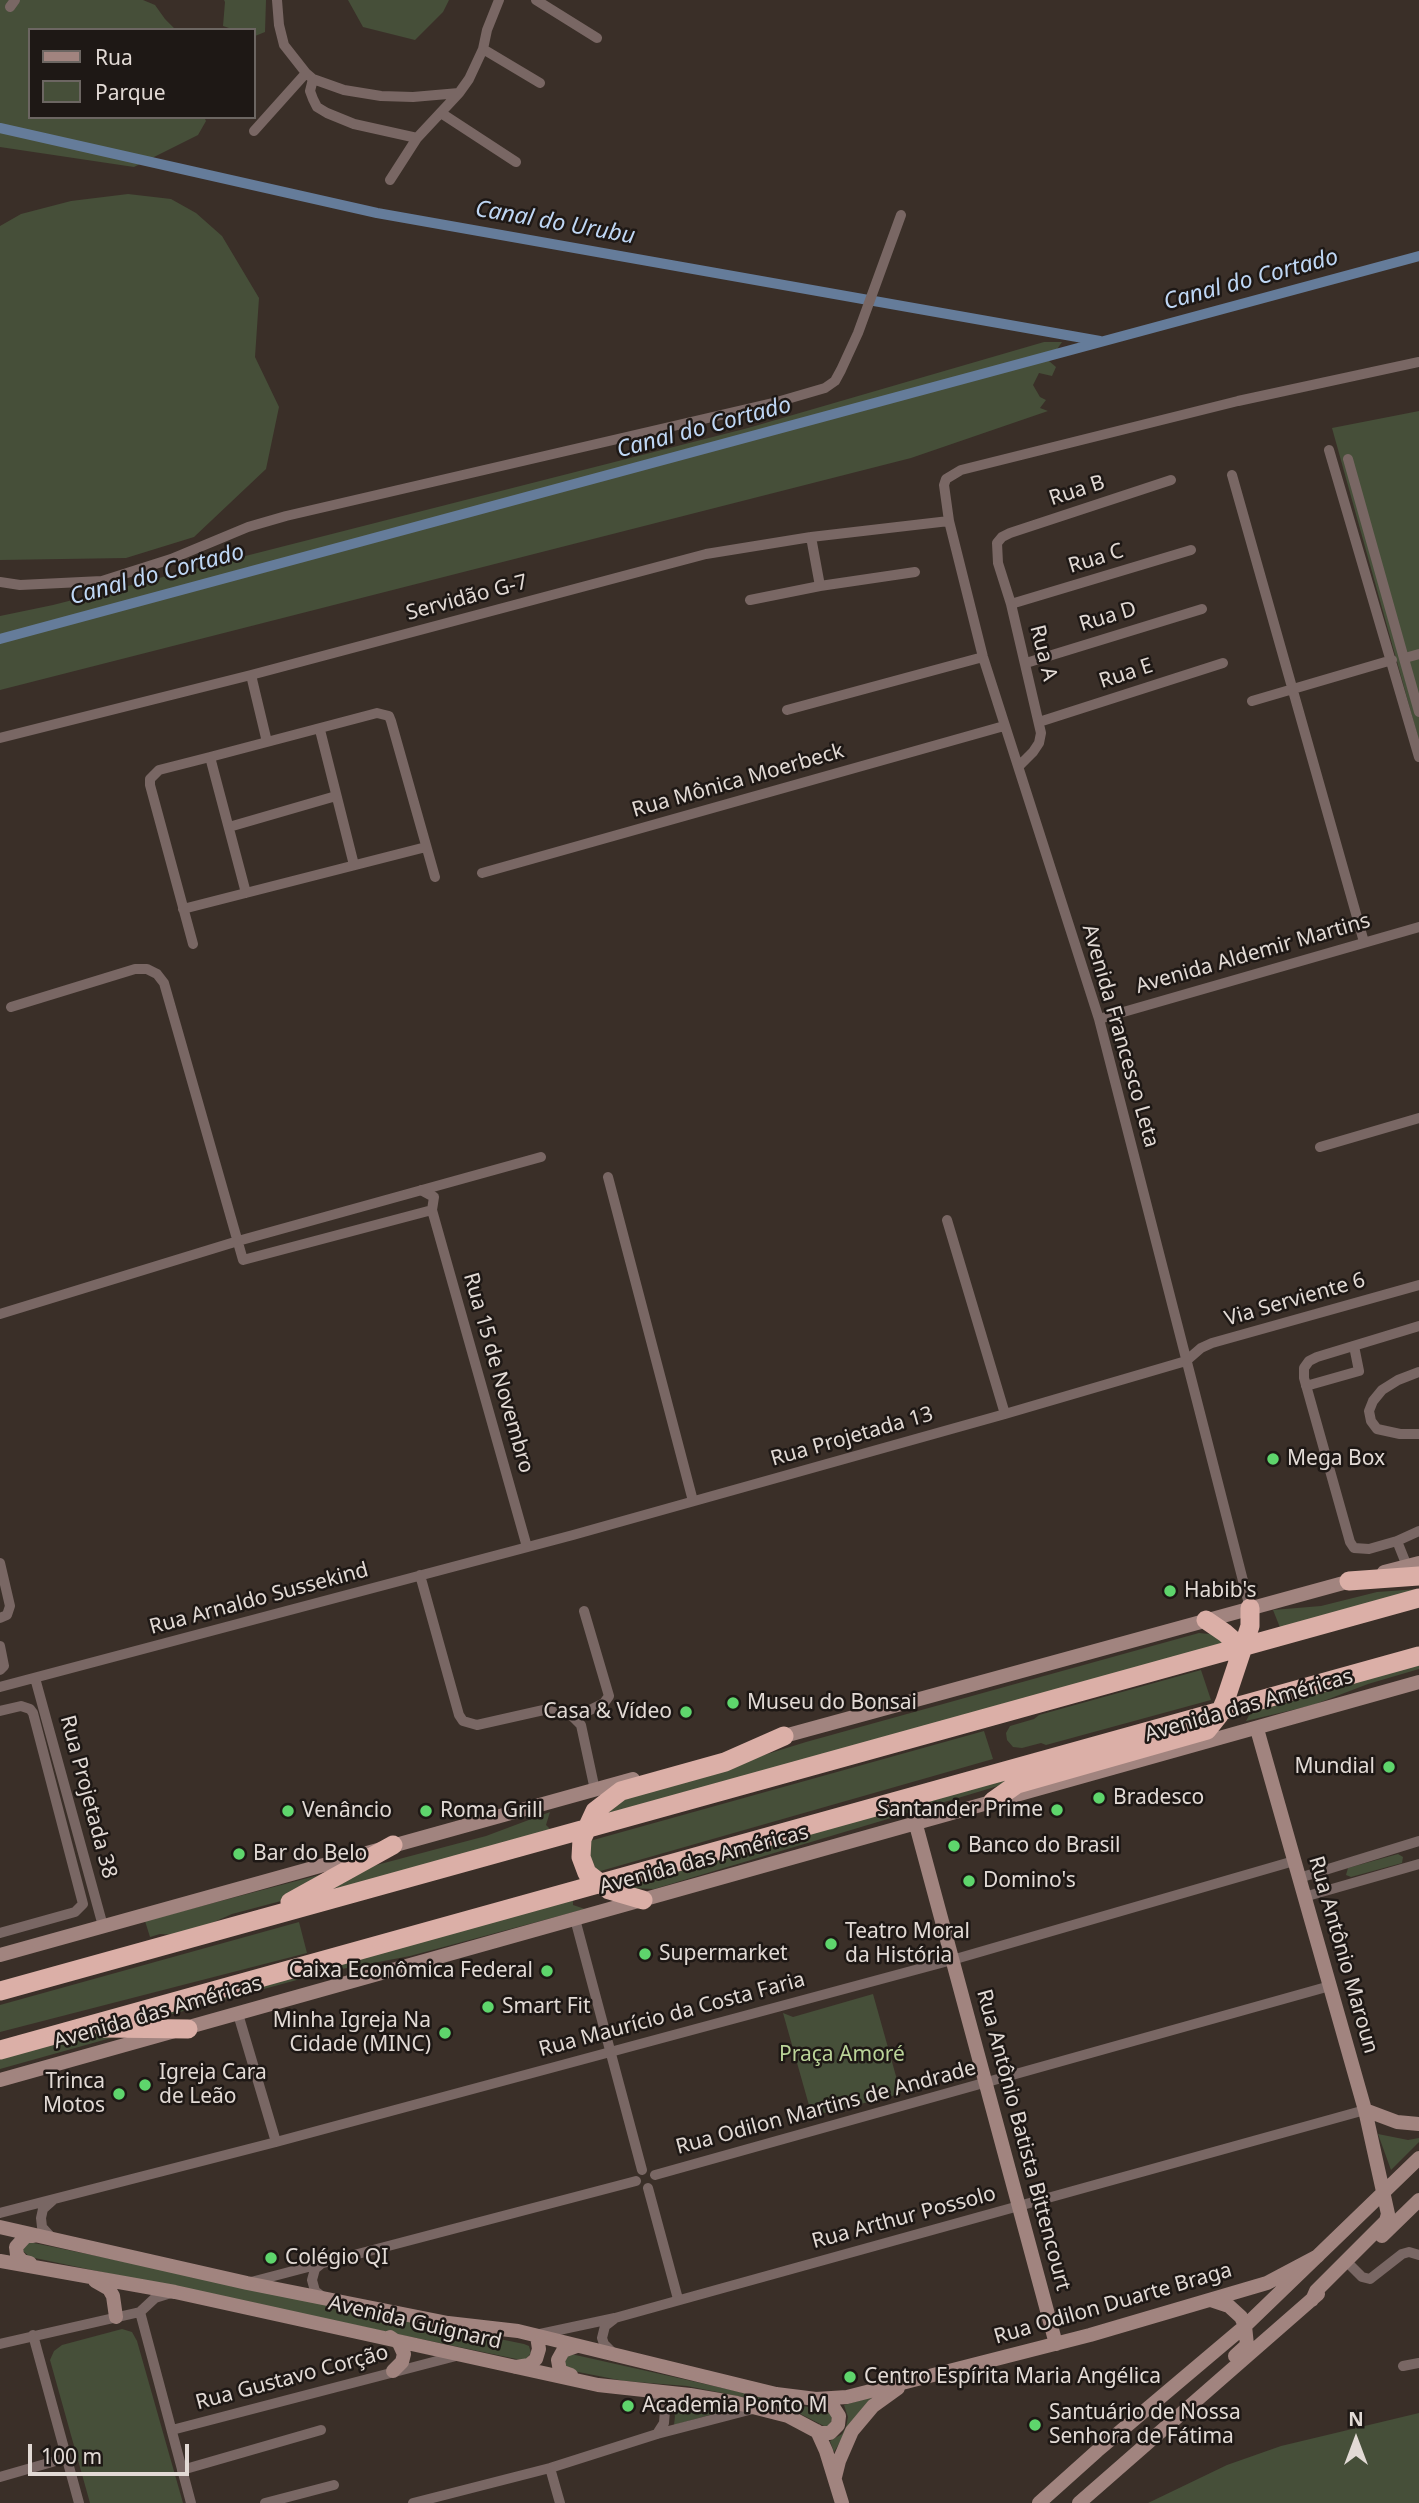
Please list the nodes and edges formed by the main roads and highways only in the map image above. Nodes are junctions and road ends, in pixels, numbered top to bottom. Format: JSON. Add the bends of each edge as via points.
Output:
{"nodes":[{"id":1,"x":1415,"y":1568,"type":"edge"},
{"id":2,"x":1349,"y":1581,"type":"joint"},
{"id":3,"x":1419,"y":1598,"type":"edge"},
{"id":4,"x":1250,"y":1608,"type":"junction"},
{"id":5,"x":1206,"y":1620,"type":"junction"},
{"id":6,"x":1242,"y":1648,"type":"junction"},
{"id":7,"x":1419,"y":1656,"type":"edge"},
{"id":8,"x":1419,"y":1682,"type":"edge"},
{"id":9,"x":1222,"y":1711,"type":"junction"},
{"id":10,"x":1256,"y":1729,"type":"junction"},
{"id":11,"x":784,"y":1736,"type":"junction"},
{"id":12,"x":993,"y":1801,"type":"junction"},
{"id":13,"x":916,"y":1825,"type":"junction"},
{"id":14,"x":584,"y":1829,"type":"junction"},
{"id":15,"x":393,"y":1844,"type":"junction"},
{"id":16,"x":598,"y":1884,"type":"junction"},
{"id":17,"x":643,"y":1900,"type":"junction"},
{"id":18,"x":262,"y":1917,"type":"junction"},
{"id":19,"x":0,"y":1955,"type":"edge"},
{"id":20,"x":0,"y":1991,"type":"edge"},
{"id":21,"x":82,"y":2027,"type":"junction"},
{"id":22,"x":188,"y":2029,"type":"junction"},
{"id":23,"x":0,"y":2050,"type":"edge"},
{"id":24,"x":0,"y":2080,"type":"edge"},
{"id":25,"x":1365,"y":2110,"type":"junction"},
{"id":26,"x":1419,"y":2124,"type":"edge"},
{"id":27,"x":1419,"y":2158,"type":"edge"},
{"id":28,"x":1383,"y":2194,"type":"junction"},
{"id":29,"x":1419,"y":2200,"type":"edge"},
{"id":30,"x":0,"y":2227,"type":"edge"},
{"id":31,"x":34,"y":2236,"type":"junction"},
{"id":32,"x":1318,"y":2256,"type":"junction"},
{"id":33,"x":0,"y":2260,"type":"edge"},
{"id":34,"x":45,"y":2269,"type":"junction"},
{"id":35,"x":84,"y":2276,"type":"junction"},
{"id":36,"x":1207,"y":2300,"type":"junction"},
{"id":37,"x":1312,"y":2300,"type":"junction"},
{"id":38,"x":116,"y":2317,"type":"road end"},
{"id":39,"x":1245,"y":2326,"type":"junction"},
{"id":40,"x":537,"y":2336,"type":"junction"},
{"id":41,"x":388,"y":2337,"type":"junction"},
{"id":42,"x":1056,"y":2344,"type":"junction"},
{"id":43,"x":582,"y":2346,"type":"junction"},
{"id":44,"x":512,"y":2367,"type":"junction"},
{"id":45,"x":393,"y":2371,"type":"road end"},
{"id":46,"x":915,"y":2378,"type":"junction"},
{"id":47,"x":598,"y":2385,"type":"junction"},
{"id":48,"x":816,"y":2399,"type":"junction"},
{"id":49,"x":1181,"y":2412,"type":"junction"},
{"id":50,"x":817,"y":2431,"type":"junction"},
{"id":51,"x":835,"y":2477,"type":"junction"},
{"id":52,"x":842,"y":2503,"type":"edge"},
{"id":53,"x":1039,"y":2503,"type":"edge"},
{"id":54,"x":1079,"y":2503,"type":"edge"}],
"edges":[{"from":1,"to":2,"type":"highway"},
{"from":2,"to":4,"type":"main road"},
{"from":3,"to":6,"type":"highway"},
{"from":4,"to":5,"type":"main road"},
{"from":4,"to":6,"type":"highway","via":[[1250,1626]]},
{"from":5,"to":6,"type":"highway"},
{"from":5,"to":11,"type":"main road"},
{"from":6,"to":9,"type":"highway"},
{"from":6,"to":14,"type":"highway"},
{"from":7,"to":9,"type":"highway","name":"Avenida das Américas"},
{"from":8,"to":10,"type":"main road","name":"Avenida das Américas"},
{"from":9,"to":12,"type":"highway","via":[[1207,1730],[1017,1784]]},
{"from":9,"to":16,"type":"highway","name":"Avenida das Américas"},
{"from":10,"to":12,"type":"main road","name":"Avenida das Américas"},
{"from":10,"to":25,"type":"main road","name":"Rua Antônio Maroun"},
{"from":11,"to":14,"type":"highway","via":[[726,1762],[621,1791],[595,1811]]},
{"from":11,"to":15,"type":"main road"},
{"from":12,"to":13,"type":"main road","name":"Avenida das Américas"},
{"from":13,"to":17,"type":"main road","name":"Avenida das Américas"},
{"from":13,"to":42,"type":"main road","name":"Rua Antônio Batista Bittencourt"},
{"from":14,"to":16,"type":"highway","via":[[583,1865]]},
{"from":14,"to":18,"type":"highway"},
{"from":15,"to":18,"type":"highway"},
{"from":15,"to":19,"type":"main road"},
{"from":16,"to":17,"type":"highway","via":[[618,1895]]},
{"from":16,"to":21,"type":"highway","name":"Avenida das Américas"},
{"from":17,"to":22,"type":"main road","name":"Avenida das Américas"},
{"from":18,"to":20,"type":"highway"},
{"from":21,"to":22,"type":"highway"},
{"from":21,"to":23,"type":"highway","name":"Avenida das Américas"},
{"from":22,"to":24,"type":"main road","name":"Avenida das Américas"},
{"from":25,"to":26,"type":"main road","via":[[1397,2122]]},
{"from":25,"to":28,"type":"main road","name":"Rua Antônio Maroun"},
{"from":27,"to":28,"type":"main road"},
{"from":28,"to":32,"type":"main road"},
{"from":28,"to":37,"type":"main road","name":"Rua Antônio Maroun","via":[[1386,2221]]},
{"from":29,"to":37,"type":"main road"},
{"from":30,"to":31,"type":"main road","name":"Avenida Guignard"},
{"from":31,"to":34,"type":"main road","via":[[20,2241],[17,2255]]},
{"from":31,"to":40,"type":"main road","name":"Avenida Guignard","via":[[448,2323]]},
{"from":32,"to":36,"type":"main road","name":"Rua Odilon Duarte Braga","via":[[1267,2283]]},
{"from":32,"to":39,"type":"main road"},
{"from":33,"to":34,"type":"main road","name":"Avenida Guignard"},
{"from":34,"to":35,"type":"main road","name":"Avenida Guignard"},
{"from":35,"to":38,"type":"main road","via":[[109,2289]]},
{"from":35,"to":41,"type":"main road","name":"Avenida Guignard"},
{"from":36,"to":39,"type":"main road","via":[[1229,2306]]},
{"from":36,"to":42,"type":"main road","name":"Rua Odilon Duarte Braga"},
{"from":37,"to":49,"type":"main road"},
{"from":39,"to":49,"type":"main road","via":[[1247,2345]]},
{"from":39,"to":53,"type":"main road"},
{"from":40,"to":43,"type":"main road","name":"Avenida Guignard"},
{"from":40,"to":44,"type":"main road","via":[[539,2349],[533,2363]]},
{"from":41,"to":44,"type":"main road","name":"Avenida Guignard"},
{"from":41,"to":45,"type":"main road","via":[[399,2343],[404,2354]]},
{"from":42,"to":46,"type":"main road","name":"Rua Odilon Duarte Braga"},
{"from":43,"to":47,"type":"main road","via":[[563,2351],[558,2368]]},
{"from":43,"to":48,"type":"main road","name":"Avenida Guignard","via":[[776,2394]]},
{"from":44,"to":47,"type":"main road","name":"Avenida Guignard"},
{"from":46,"to":48,"type":"main road","name":"Rua Odilon Duarte Braga","via":[[847,2397]]},
{"from":46,"to":51,"type":"main road","name":"Rua Odilon Duarte Braga","via":[[886,2395],[862,2418],[844,2446]]},
{"from":47,"to":50,"type":"main road","name":"Avenida Guignard","via":[[765,2409]]},
{"from":48,"to":50,"type":"main road","via":[[832,2405],[839,2416],[832,2432]]},
{"from":49,"to":54,"type":"main road"},
{"from":50,"to":51,"type":"main road"},
{"from":51,"to":52,"type":"main road"}]}
